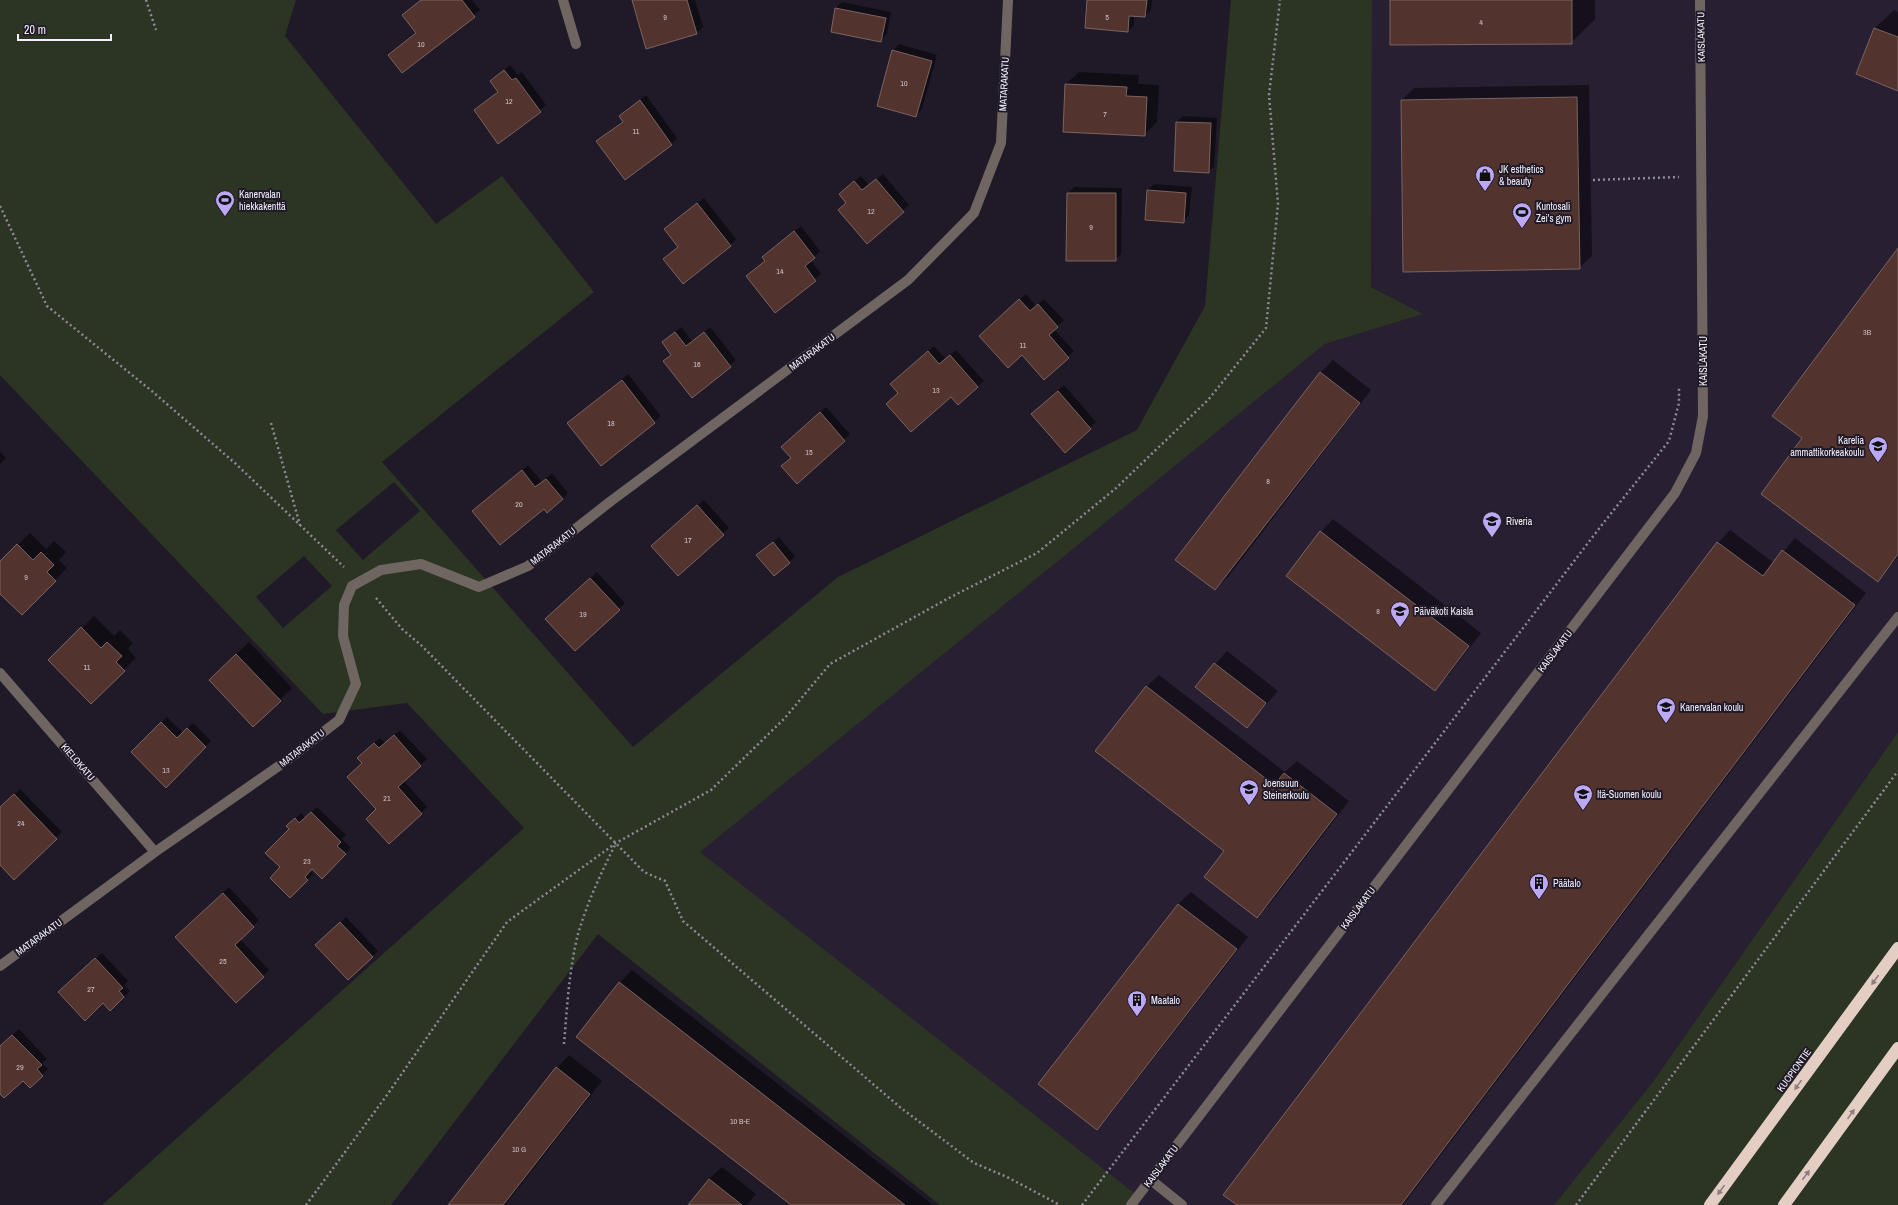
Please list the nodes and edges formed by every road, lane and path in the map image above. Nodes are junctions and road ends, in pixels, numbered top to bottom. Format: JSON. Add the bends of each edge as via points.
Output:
{"nodes":[{"id":1,"x":146,"y":0,"type":"edge"},
{"id":2,"x":563,"y":0,"type":"edge"},
{"id":3,"x":1008,"y":0,"type":"edge"},
{"id":4,"x":1280,"y":0,"type":"edge"},
{"id":5,"x":1700,"y":0,"type":"edge"},
{"id":6,"x":156,"y":30,"type":"dead end"},
{"id":7,"x":576,"y":44,"type":"dead end"},
{"id":8,"x":1679,"y":170,"type":"dead end"},
{"id":9,"x":1679,"y":177,"type":"junction"},
{"id":10,"x":1593,"y":180,"type":"dead end"},
{"id":11,"x":1679,"y":185,"type":"dead end"},
{"id":12,"x":0,"y":206,"type":"edge"},
{"id":13,"x":1679,"y":380,"type":"dead end"},
{"id":14,"x":271,"y":423,"type":"dead end"},
{"id":15,"x":300,"y":526,"type":"junction"},
{"id":16,"x":321,"y":545,"type":"dead end"},
{"id":17,"x":1898,"y":617,"type":"edge"},
{"id":18,"x":407,"y":634,"type":"dead end"},
{"id":19,"x":0,"y":673,"type":"edge"},
{"id":20,"x":1898,"y":771,"type":"edge"},
{"id":21,"x":616,"y":843,"type":"junction"},
{"id":22,"x":155,"y":852,"type":"junction"},
{"id":23,"x":1898,"y":948,"type":"edge"},
{"id":24,"x":0,"y":966,"type":"edge"},
{"id":25,"x":564,"y":1044,"type":"dead end"},
{"id":26,"x":1898,"y":1048,"type":"edge"},
{"id":27,"x":1151,"y":1180,"type":"junction"},
{"id":28,"x":306,"y":1205,"type":"edge"},
{"id":29,"x":1060,"y":1205,"type":"edge"},
{"id":30,"x":1082,"y":1205,"type":"edge"},
{"id":31,"x":1131,"y":1205,"type":"edge"},
{"id":32,"x":1182,"y":1205,"type":"edge"},
{"id":33,"x":1436,"y":1205,"type":"edge"},
{"id":34,"x":1576,"y":1205,"type":"edge"},
{"id":35,"x":1710,"y":1205,"type":"edge"},
{"id":36,"x":1784,"y":1205,"type":"edge"}],
"edges":[{"from":1,"to":6,"type":"path"},
{"from":2,"to":7,"type":"street"},
{"from":3,"to":22,"type":"street","name":"MATARAKATU","via":[[1001,143],[974,213],[908,280],[611,501],[528,566],[479,587],[421,564],[381,570],[352,586],[344,605],[343,636],[356,684],[339,720],[286,761]]},
{"from":4,"to":21,"type":"path","via":[[1269,95],[1278,204],[1266,328],[1208,400],[1115,489],[1037,553],[830,664],[784,719],[711,790]]},
{"from":5,"to":27,"type":"street","name":"KAISLAKATU","via":[[1703,416],[1696,453],[1675,493]]},
{"from":8,"to":9,"type":"path"},
{"from":9,"to":10,"type":"path"},
{"from":9,"to":11,"type":"path"},
{"from":12,"to":15,"type":"path","via":[[47,306],[153,392],[236,464]]},
{"from":13,"to":30,"type":"path","via":[[1679,403],[1669,441],[1605,521]]},
{"from":14,"to":15,"type":"path"},
{"from":15,"to":16,"type":"path"},
{"from":17,"to":33,"type":"street"},
{"from":18,"to":21,"type":"path"},
{"from":19,"to":22,"type":"street","name":"KIELOKATU"},
{"from":20,"to":34,"type":"path"},
{"from":21,"to":25,"type":"path","via":[[597,881],[578,935],[568,992]]},
{"from":21,"to":28,"type":"path","via":[[507,922],[387,1095]]},
{"from":21,"to":29,"type":"path","via":[[644,872],[665,881],[683,921],[901,1108],[974,1163]]},
{"from":22,"to":24,"type":"street","name":"MATARAKATU"},
{"from":23,"to":35,"type":"highway","name":"KUOPIONTIE","one_way":true},
{"from":36,"to":26,"type":"highway","one_way":true},
{"from":27,"to":31,"type":"street","name":"KAISLAKATU"},
{"from":27,"to":32,"type":"street"}]}
